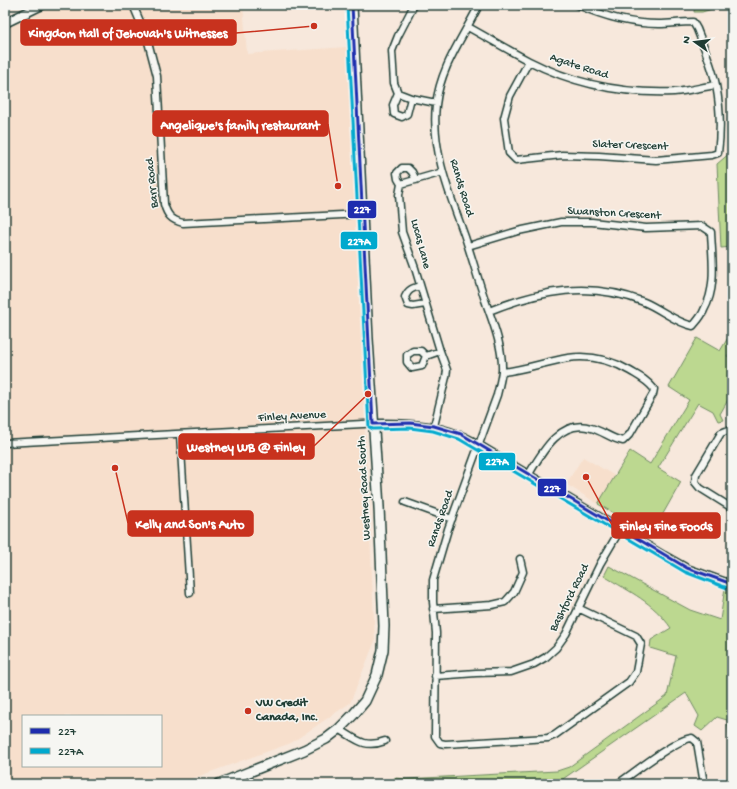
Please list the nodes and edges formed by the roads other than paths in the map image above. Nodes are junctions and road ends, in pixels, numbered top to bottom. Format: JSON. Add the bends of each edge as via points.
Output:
{"nodes":[{"id":1,"x":42,"y":5,"type":"edge"},
{"id":2,"x":133,"y":5,"type":"edge"},
{"id":3,"x":352,"y":5,"type":"edge"},
{"id":4,"x":414,"y":5,"type":"edge"},
{"id":5,"x":480,"y":5,"type":"edge"},
{"id":6,"x":578,"y":5,"type":"edge"},
{"id":7,"x":5,"y":23,"type":"edge"},
{"id":8,"x":468,"y":27,"type":"junction"},
{"id":9,"x":529,"y":61,"type":"junction"},
{"id":10,"x":716,"y":85,"type":"junction"},
{"id":11,"x":398,"y":93,"type":"junction"},
{"id":12,"x":411,"y":98,"type":"junction"},
{"id":13,"x":436,"y":103,"type":"junction"},
{"id":14,"x":443,"y":172,"type":"junction"},
{"id":15,"x":416,"y":180,"type":"junction"},
{"id":16,"x":401,"y":184,"type":"junction"},
{"id":17,"x":362,"y":214,"type":"junction"},
{"id":18,"x":468,"y":246,"type":"junction"},
{"id":19,"x":420,"y":286,"type":"junction"},
{"id":20,"x":425,"y":304,"type":"junction"},
{"id":21,"x":489,"y":311,"type":"junction"},
{"id":22,"x":440,"y":351,"type":"junction"},
{"id":23,"x":426,"y":356,"type":"dead end"},
{"id":24,"x":502,"y":372,"type":"junction"},
{"id":25,"x":373,"y":424,"type":"junction"},
{"id":26,"x":434,"y":426,"type":"junction"},
{"id":27,"x":732,"y":431,"type":"edge"},
{"id":28,"x":180,"y":434,"type":"junction"},
{"id":29,"x":5,"y":443,"type":"edge"},
{"id":30,"x":479,"y":445,"type":"junction"},
{"id":31,"x":529,"y":474,"type":"junction"},
{"id":32,"x":405,"y":502,"type":"dead end"},
{"id":33,"x":732,"y":508,"type":"edge"},
{"id":34,"x":452,"y":519,"type":"junction"},
{"id":35,"x":620,"y":530,"type":"junction"},
{"id":36,"x":520,"y":560,"type":"dead end"},
{"id":37,"x":732,"y":584,"type":"edge"},
{"id":38,"x":190,"y":594,"type":"dead end"},
{"id":39,"x":578,"y":608,"type":"junction"},
{"id":40,"x":434,"y":609,"type":"junction"},
{"id":41,"x":435,"y":676,"type":"junction"},
{"id":42,"x":339,"y":729,"type":"junction"},
{"id":43,"x":385,"y":741,"type":"dead end"},
{"id":44,"x":226,"y":783,"type":"edge"},
{"id":45,"x":618,"y":784,"type":"edge"},
{"id":46,"x":704,"y":784,"type":"edge"}],
"edges":[{"from":1,"to":7,"type":"street"},
{"from":2,"to":17,"type":"street","name":"Barr Road","via":[[147,38],[157,76],[164,204],[171,218],[183,223]]},
{"from":3,"to":17,"type":"main road","name":"Westney Road South"},
{"from":4,"to":11,"type":"street","via":[[392,51],[394,83]]},
{"from":5,"to":8,"type":"street","name":"Rands Road"},
{"from":6,"to":10,"type":"street","name":"Slater Crescent","via":[[595,13],[637,22],[693,22],[698,28]]},
{"from":8,"to":9,"type":"street","name":"Agate Road"},
{"from":8,"to":13,"type":"street","name":"Rands Road","via":[[450,58],[441,80]]},
{"from":9,"to":10,"type":"street","name":"Agate Road","via":[[567,77],[616,89],[676,92]]},
{"from":9,"to":10,"type":"street","name":"Slater Crescent","via":[[510,96],[504,118],[509,153],[516,160],[562,155],[656,160],[712,156],[718,153],[719,141]]},
{"from":11,"to":12,"type":"street"},
{"from":11,"to":12,"type":"street","via":[[394,114],[402,117],[407,114]]},
{"from":12,"to":13,"type":"street"},
{"from":13,"to":14,"type":"street","name":"Rands Road","via":[[437,144]]},
{"from":14,"to":15,"type":"street"},
{"from":14,"to":18,"type":"street","name":"Rands Road"},
{"from":15,"to":16,"type":"street"},
{"from":15,"to":16,"type":"street","name":"Lucas Lane","via":[[408,168],[402,168],[397,173]]},
{"from":16,"to":19,"type":"street","name":"Lucas Lane","via":[[399,195],[402,232]]},
{"from":17,"to":25,"type":"main road","name":"Westney Road South"},
{"from":18,"to":21,"type":"street","name":"Rands Road"},
{"from":18,"to":21,"type":"street","name":"Swanston Crescent","via":[[518,230],[561,222],[592,222],[646,228],[702,226],[711,232],[713,283],[704,311],[694,326],[685,325],[652,305],[638,300],[592,290],[553,291]]},
{"from":19,"to":20,"type":"street","name":"Lucas Lane"},
{"from":19,"to":20,"type":"street","name":"Lucas Lane","via":[[412,288],[405,297],[408,304],[413,306]]},
{"from":20,"to":22,"type":"street","name":"Lucas Lane"},
{"from":21,"to":24,"type":"street","name":"Rands Road","via":[[500,350]]},
{"from":22,"to":23,"type":"street"},
{"from":22,"to":26,"type":"street","name":"Lucas Lane","via":[[447,370]]},
{"from":24,"to":30,"type":"street","name":"Rands Road","via":[[497,395]]},
{"from":24,"to":31,"type":"street","via":[[518,371],[569,358],[602,359],[637,375],[654,389],[630,434],[623,441],[615,440],[592,428],[568,428],[554,437]]},
{"from":25,"to":26,"type":"street","name":"Finley Avenue","via":[[410,423]]},
{"from":25,"to":28,"type":"street","name":"Finley Avenue"},
{"from":25,"to":42,"type":"main road","name":"Westney Road South","via":[[384,626],[383,650],[377,675],[365,700]]},
{"from":26,"to":30,"type":"street","name":"Finley Avenue","via":[[461,434]]},
{"from":27,"to":33,"type":"street","via":[[721,433],[696,475],[695,482],[700,488]]},
{"from":28,"to":29,"type":"street","name":"Finley Avenue"},
{"from":28,"to":38,"type":"street"},
{"from":30,"to":31,"type":"street","name":"Finley Avenue"},
{"from":30,"to":34,"type":"street","name":"Rands Road"},
{"from":31,"to":35,"type":"street","name":"Finley Avenue"},
{"from":32,"to":34,"type":"street"},
{"from":34,"to":40,"type":"street","name":"Rands Road","via":[[433,580]]},
{"from":35,"to":37,"type":"street","name":"Finley Avenue","via":[[687,568]]},
{"from":35,"to":39,"type":"street","name":"Bashford Road"},
{"from":36,"to":40,"type":"street","via":[[522,572],[514,592],[505,602]]},
{"from":39,"to":41,"type":"street","name":"Bashford Road","via":[[566,634],[556,648],[534,664],[512,672]]},
{"from":39,"to":41,"type":"street","name":"Rands Road","via":[[636,636],[641,644],[636,672],[630,682],[555,735],[548,738],[440,743],[435,736]]},
{"from":40,"to":41,"type":"street","name":"Rands Road"},
{"from":42,"to":43,"type":"street","via":[[365,744]]},
{"from":42,"to":44,"type":"main road","name":"Westney Road South","via":[[304,750]]},
{"from":45,"to":46,"type":"street","via":[[674,745],[686,738],[692,738],[697,742]]}]}
